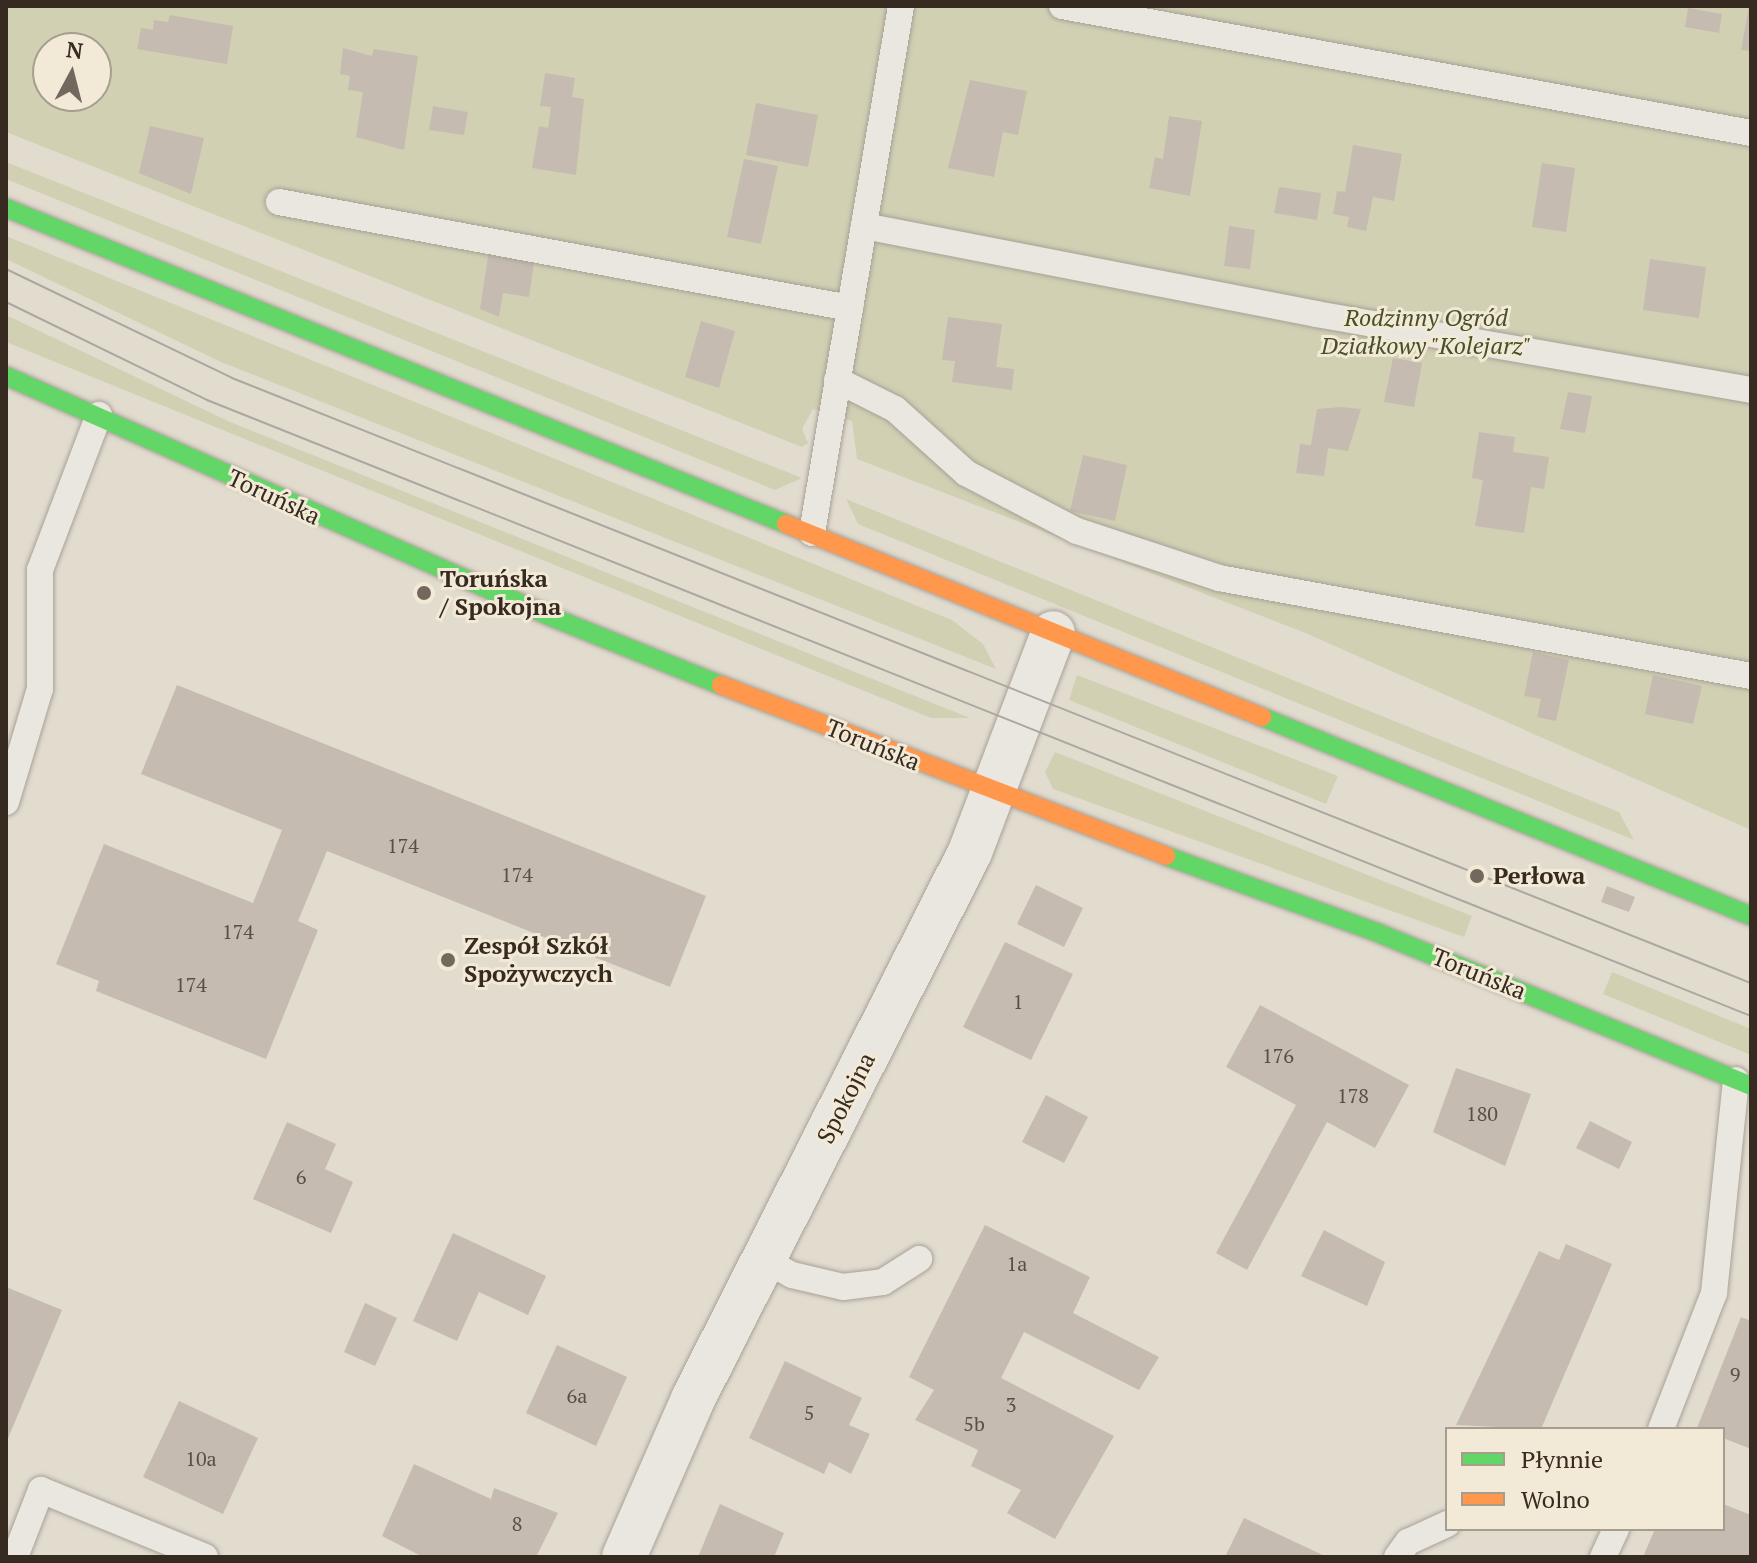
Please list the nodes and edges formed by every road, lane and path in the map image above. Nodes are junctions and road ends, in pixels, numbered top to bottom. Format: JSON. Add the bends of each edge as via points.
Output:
{"nodes":[{"id":1,"x":901,"y":6,"type":"edge"},
{"id":2,"x":1062,"y":6,"type":"edge"},
{"id":3,"x":1751,"y":133,"type":"edge"},
{"id":4,"x":279,"y":202,"type":"dead end"},
{"id":5,"x":6,"y":208,"type":"edge"},
{"id":6,"x":864,"y":226,"type":"junction"},
{"id":7,"x":850,"y":308,"type":"junction"},
{"id":8,"x":6,"y":376,"type":"edge"},
{"id":9,"x":837,"y":380,"type":"junction"},
{"id":10,"x":1751,"y":390,"type":"edge"},
{"id":11,"x":99,"y":415,"type":"junction"},
{"id":12,"x":812,"y":533,"type":"junction"},
{"id":13,"x":1053,"y":633,"type":"junction"},
{"id":14,"x":1751,"y":676,"type":"edge"},
{"id":15,"x":995,"y":795,"type":"junction"},
{"id":16,"x":6,"y":802,"type":"edge"},
{"id":17,"x":1751,"y":916,"type":"edge"},
{"id":18,"x":1744,"y":1083,"type":"edge"},
{"id":19,"x":763,"y":1259,"type":"junction"},
{"id":20,"x":919,"y":1259,"type":"dead end"},
{"id":21,"x":1662,"y":1427,"type":"edge"},
{"id":22,"x":1445,"y":1525,"type":"edge"},
{"id":23,"x":1615,"y":1531,"type":"edge"},
{"id":24,"x":15,"y":1557,"type":"edge"},
{"id":25,"x":205,"y":1557,"type":"edge"},
{"id":26,"x":624,"y":1557,"type":"edge"},
{"id":27,"x":1397,"y":1557,"type":"edge"},
{"id":28,"x":1603,"y":1557,"type":"edge"}],
"edges":[{"from":1,"to":6,"type":"lane"},
{"from":2,"to":3,"type":"lane"},
{"from":4,"to":7,"type":"lane"},
{"from":5,"to":12,"type":"main road"},
{"from":6,"to":7,"type":"lane"},
{"from":6,"to":10,"type":"lane","via":[[1316,314]]},
{"from":7,"to":9,"type":"lane"},
{"from":8,"to":11,"type":"main road","name":"Toruńska"},
{"from":9,"to":12,"type":"lane"},
{"from":9,"to":14,"type":"lane","via":[[895,409],[980,481],[1077,531],[1219,578]]},
{"from":11,"to":15,"type":"main road","name":"Toruńska","via":[[536,610]]},
{"from":11,"to":16,"type":"lane","via":[[40,570],[40,689]]},
{"from":12,"to":13,"type":"main road"},
{"from":13,"to":15,"type":"street","name":"Spokojna"},
{"from":13,"to":17,"type":"main road"},
{"from":15,"to":18,"type":"main road","name":"Toruńska","via":[[1376,932]]},
{"from":15,"to":19,"type":"street","name":"Spokojna"},
{"from":18,"to":21,"type":"lane","via":[[1714,1293]]},
{"from":19,"to":20,"type":"lane","via":[[792,1275],[843,1287],[883,1282]]},
{"from":19,"to":26,"type":"street","name":"Spokojna"},
{"from":22,"to":27,"type":"lane","via":[[1408,1542]]},
{"from":23,"to":28,"type":"lane"},
{"from":24,"to":25,"type":"lane","via":[[41,1490]]}]}
